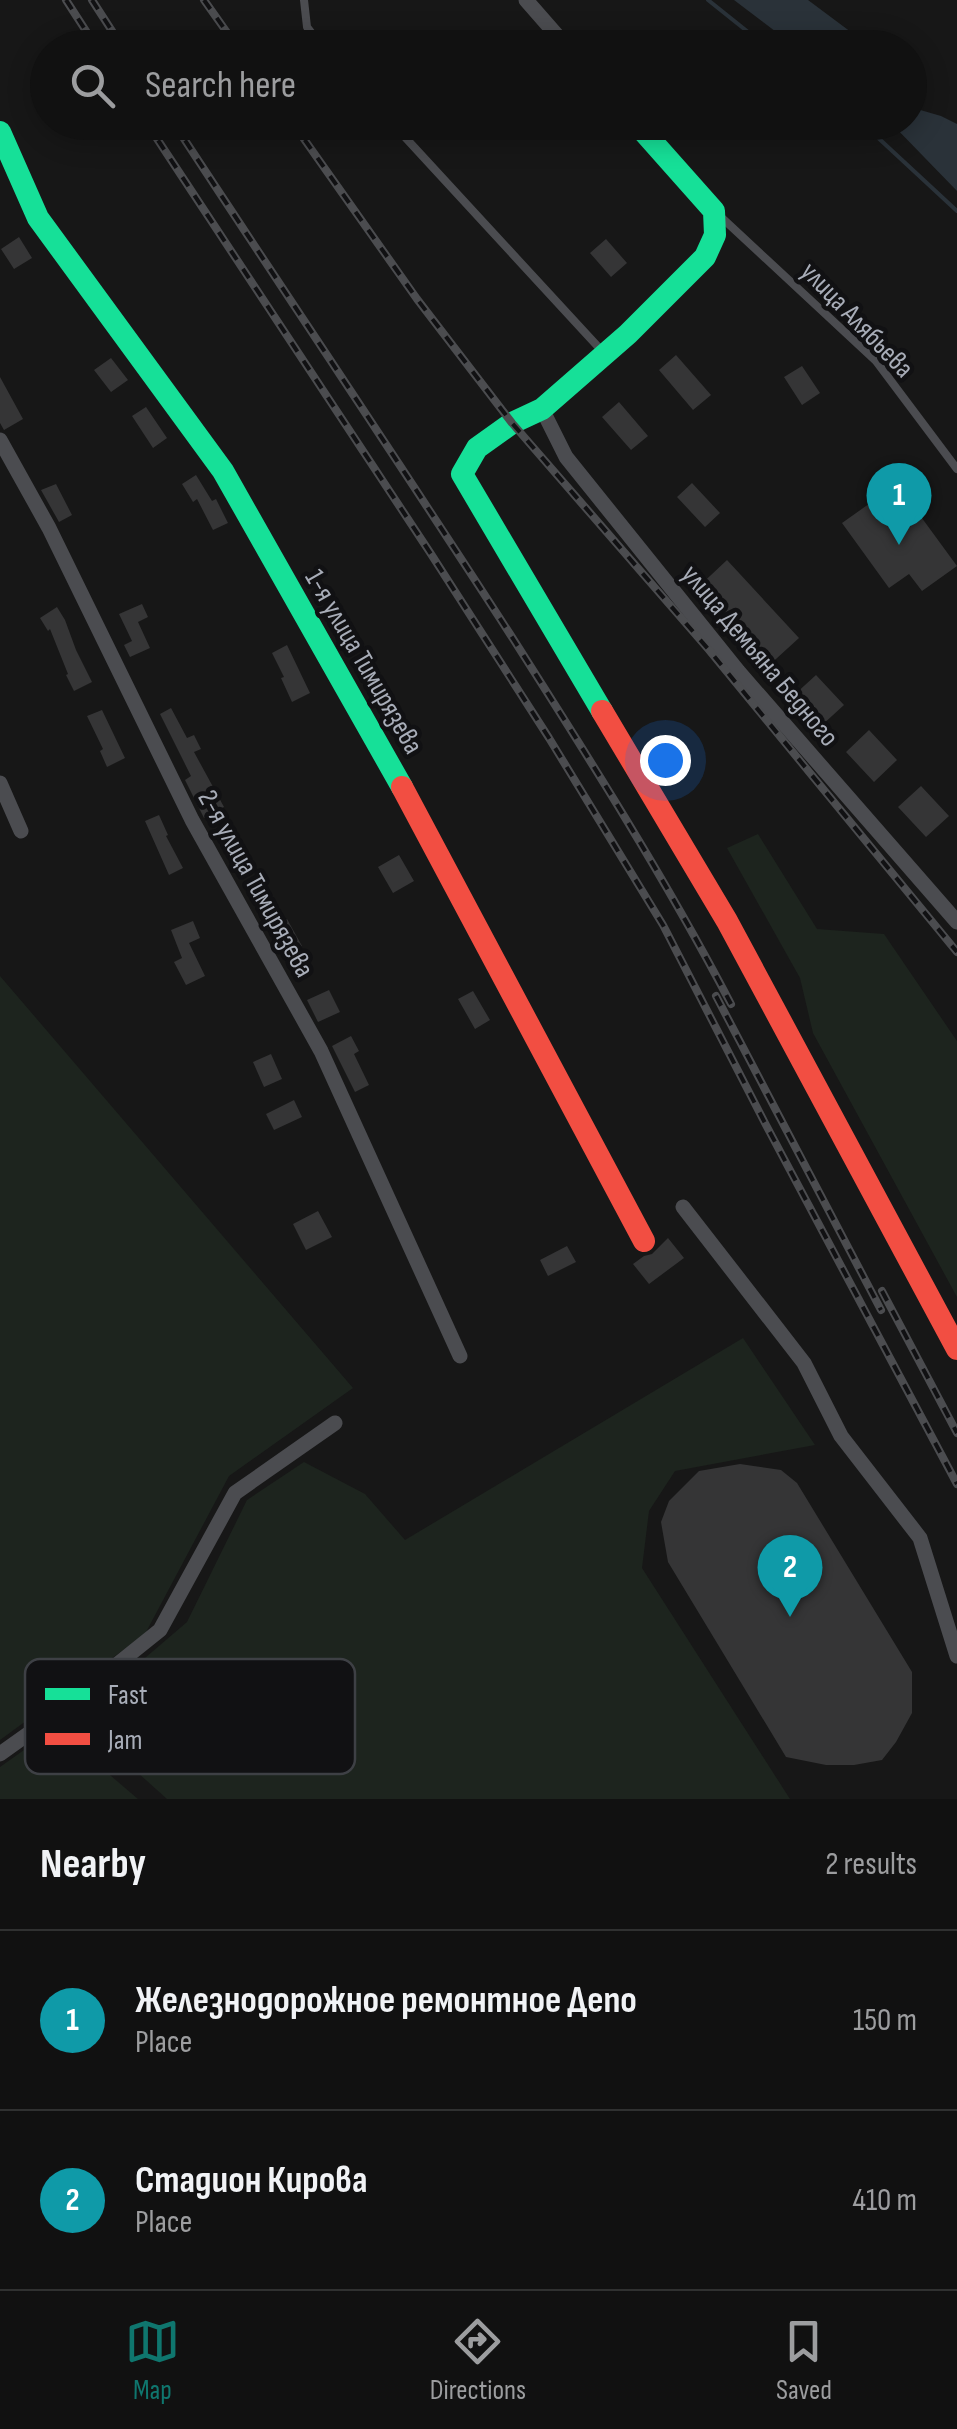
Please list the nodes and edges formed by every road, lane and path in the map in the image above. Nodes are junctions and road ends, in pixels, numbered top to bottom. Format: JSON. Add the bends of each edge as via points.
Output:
{"nodes":[{"id":1,"x":304,"y":0,"type":"edge"},
{"id":2,"x":526,"y":0,"type":"edge"},
{"id":3,"x":309,"y":30,"type":"edge"},
{"id":4,"x":552,"y":30,"type":"edge"},
{"id":5,"x":0,"y":132,"type":"edge"},
{"id":6,"x":408,"y":140,"type":"edge"},
{"id":7,"x":651,"y":140,"type":"edge"},
{"id":8,"x":714,"y":211,"type":"junction"},
{"id":9,"x":605,"y":354,"type":"junction"},
{"id":10,"x":542,"y":409,"type":"junction"},
{"id":11,"x":0,"y":440,"type":"edge"},
{"id":12,"x":957,"y":468,"type":"edge"},
{"id":13,"x":0,"y":784,"type":"edge"},
{"id":14,"x":21,"y":832,"type":"dead end"},
{"id":15,"x":957,"y":922,"type":"edge"},
{"id":16,"x":683,"y":1208,"type":"dead end"},
{"id":17,"x":644,"y":1241,"type":"dead end"},
{"id":18,"x":957,"y":1349,"type":"edge"},
{"id":19,"x":460,"y":1356,"type":"dead end"},
{"id":20,"x":335,"y":1424,"type":"dead end"},
{"id":21,"x":957,"y":1656,"type":"edge"},
{"id":22,"x":124,"y":1659,"type":"edge"},
{"id":23,"x":25,"y":1736,"type":"edge"},
{"id":24,"x":0,"y":1754,"type":"edge"}],
"edges":[{"from":1,"to":3,"type":"lane"},
{"from":2,"to":4,"type":"street"},
{"from":5,"to":17,"type":"street","name":"1-я улица Тимирязева","via":[[38,218],[223,471],[432,840]]},
{"from":6,"to":9,"type":"lane"},
{"from":7,"to":8,"type":"street"},
{"from":8,"to":9,"type":"street","via":[[715,235],[704,258]]},
{"from":8,"to":12,"type":"lane","name":"улица Алябьева","via":[[876,361]]},
{"from":9,"to":10,"type":"street"},
{"from":10,"to":15,"type":"street","name":"улица Демьяна Бедного","via":[[566,457],[738,672]]},
{"from":10,"to":18,"type":"street","via":[[477,448],[462,474],[728,921]]},
{"from":11,"to":19,"type":"street","name":"2-я улица Тимирязева","via":[[192,820],[320,1051]]},
{"from":13,"to":14,"type":"street"},
{"from":16,"to":21,"type":"street","via":[[804,1362],[841,1436],[920,1538]]},
{"from":20,"to":22,"type":"street","via":[[235,1492],[160,1630]]},
{"from":23,"to":24,"type":"street"}]}
